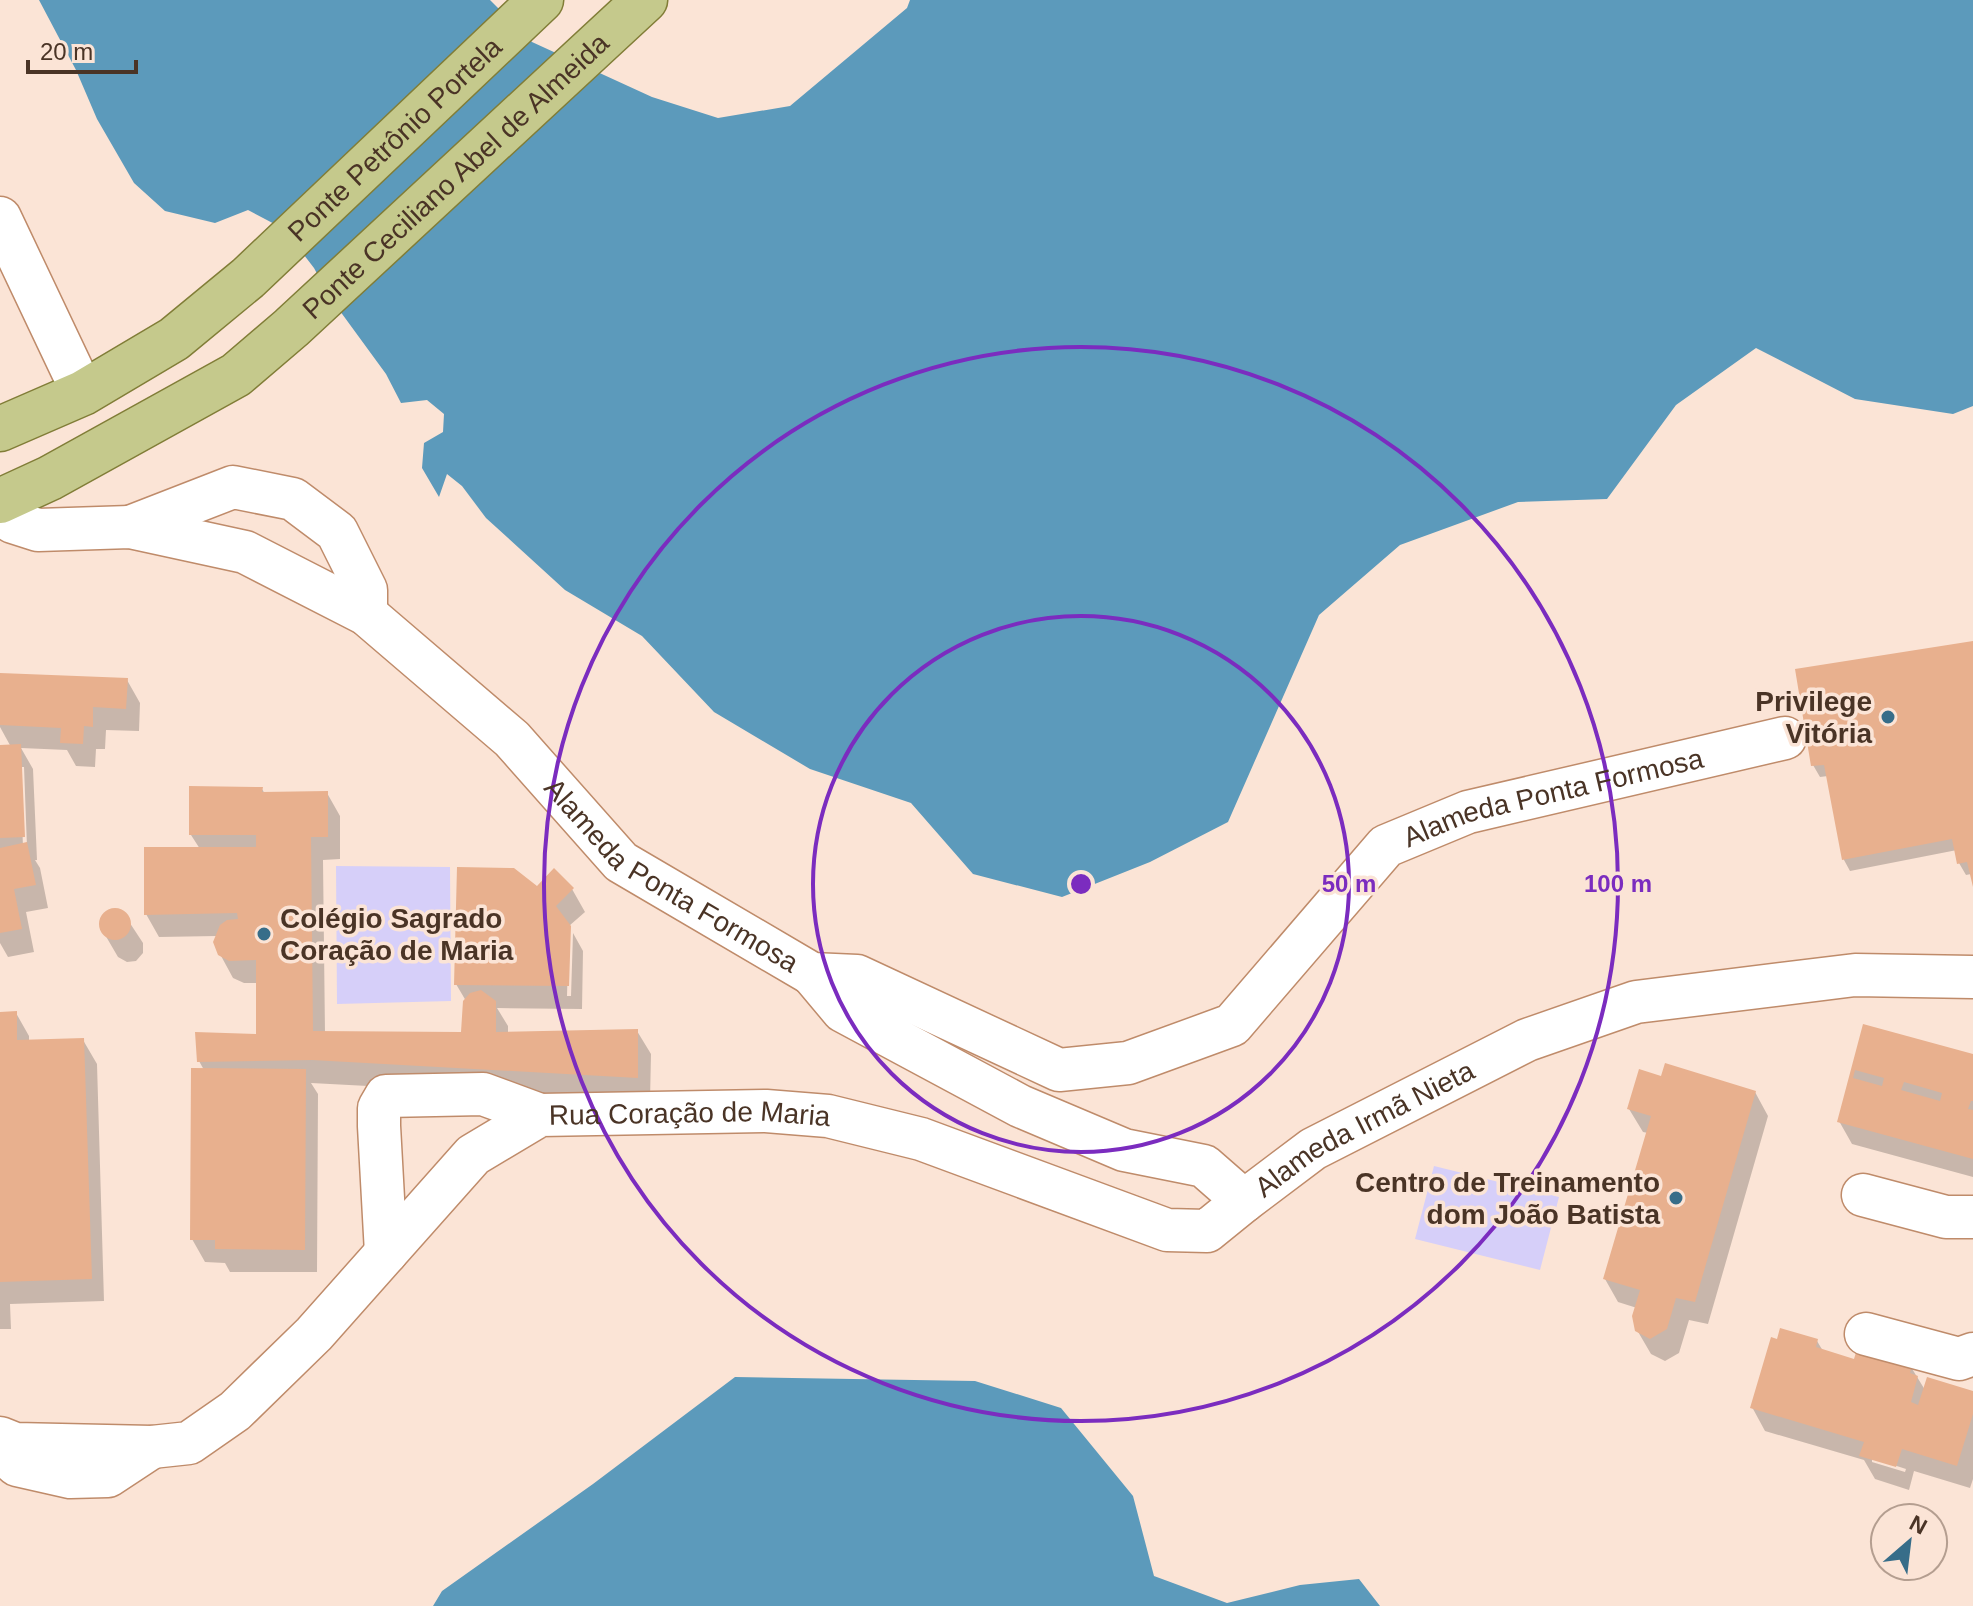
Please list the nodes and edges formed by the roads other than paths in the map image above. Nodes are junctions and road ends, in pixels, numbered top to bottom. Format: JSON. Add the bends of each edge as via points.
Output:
{"nodes":[{"id":1,"x":541,"y":0,"type":"edge"},
{"id":2,"x":633,"y":11,"type":"edge"},
{"id":3,"x":0,"y":218,"type":"edge"},
{"id":4,"x":83,"y":393,"type":"junction"},
{"id":5,"x":0,"y":429,"type":"edge"},
{"id":6,"x":0,"y":501,"type":"edge"},
{"id":7,"x":0,"y":514,"type":"edge"},
{"id":8,"x":130,"y":527,"type":"junction"},
{"id":9,"x":366,"y":614,"type":"junction"},
{"id":10,"x":1785,"y":738,"type":"dead end"},
{"id":11,"x":812,"y":974,"type":"junction"},
{"id":12,"x":1973,"y":977,"type":"edge"},
{"id":13,"x":540,"y":1115,"type":"junction"},
{"id":14,"x":1863,"y":1195,"type":"dead end"},
{"id":15,"x":1244,"y":1201,"type":"junction"},
{"id":16,"x":1973,"y":1217,"type":"edge"},
{"id":17,"x":386,"y":1253,"type":"junction"},
{"id":18,"x":1866,"y":1334,"type":"dead end"},
{"id":19,"x":1973,"y":1354,"type":"edge"},
{"id":20,"x":0,"y":1438,"type":"edge"},
{"id":21,"x":152,"y":1447,"type":"junction"},
{"id":22,"x":0,"y":1451,"type":"edge"}],
"edges":[{"from":1,"to":4,"type":"main road","name":"Ponte Petrônio Portela","via":[[248,278],[174,339]]},
{"from":2,"to":6,"type":"main road","name":"Ponte Ceciliano Abel de Almeida","via":[[236,375]]},
{"from":3,"to":4,"type":"street"},
{"from":4,"to":5,"type":"main road","name":"Ponte Petrônio Portela"},
{"from":7,"to":8,"type":"street","name":"Alameda Ponta Formosa","via":[[46,531]]},
{"from":8,"to":9,"type":"street","name":"Alameda Ponta Formosa","via":[[245,552]]},
{"from":8,"to":9,"type":"street","via":[[233,487],[293,499],[337,532],[366,590]]},
{"from":9,"to":11,"type":"street","name":"Alameda Ponta Formosa","via":[[512,739],[621,862]]},
{"from":10,"to":11,"type":"street","name":"Alameda Ponta Formosa","via":[[1468,812],[1386,846],[1232,1025],[1128,1063],[1059,1070],[857,976]]},
{"from":11,"to":15,"type":"street","name":"Alameda Irmã Nieta","via":[[843,1011],[1020,1106],[1124,1150],[1204,1166]]},
{"from":12,"to":15,"type":"street","name":"Alameda Irmã Nieta","via":[[1855,975],[1636,1002],[1527,1040],[1313,1149]]},
{"from":13,"to":15,"type":"street","name":"Rua Coração de Maria","via":[[766,1111],[828,1116],[921,1139],[1167,1230],[1207,1231]]},
{"from":13,"to":17,"type":"street","name":"Rua Coração de Maria","via":[[473,1155]]},
{"from":13,"to":17,"type":"street","via":[[483,1094],[386,1096],[379,1108],[379,1126]]},
{"from":14,"to":16,"type":"street","via":[[1946,1217]]},
{"from":17,"to":21,"type":"street","name":"Rua Coração de Maria","via":[[235,1411],[189,1443]]},
{"from":18,"to":19,"type":"street","via":[[1959,1359]]},
{"from":20,"to":21,"type":"street","name":"Rua Coração de Maria","via":[[15,1444]]},
{"from":21,"to":22,"type":"street","via":[[108,1476],[70,1477],[17,1465]]}]}
